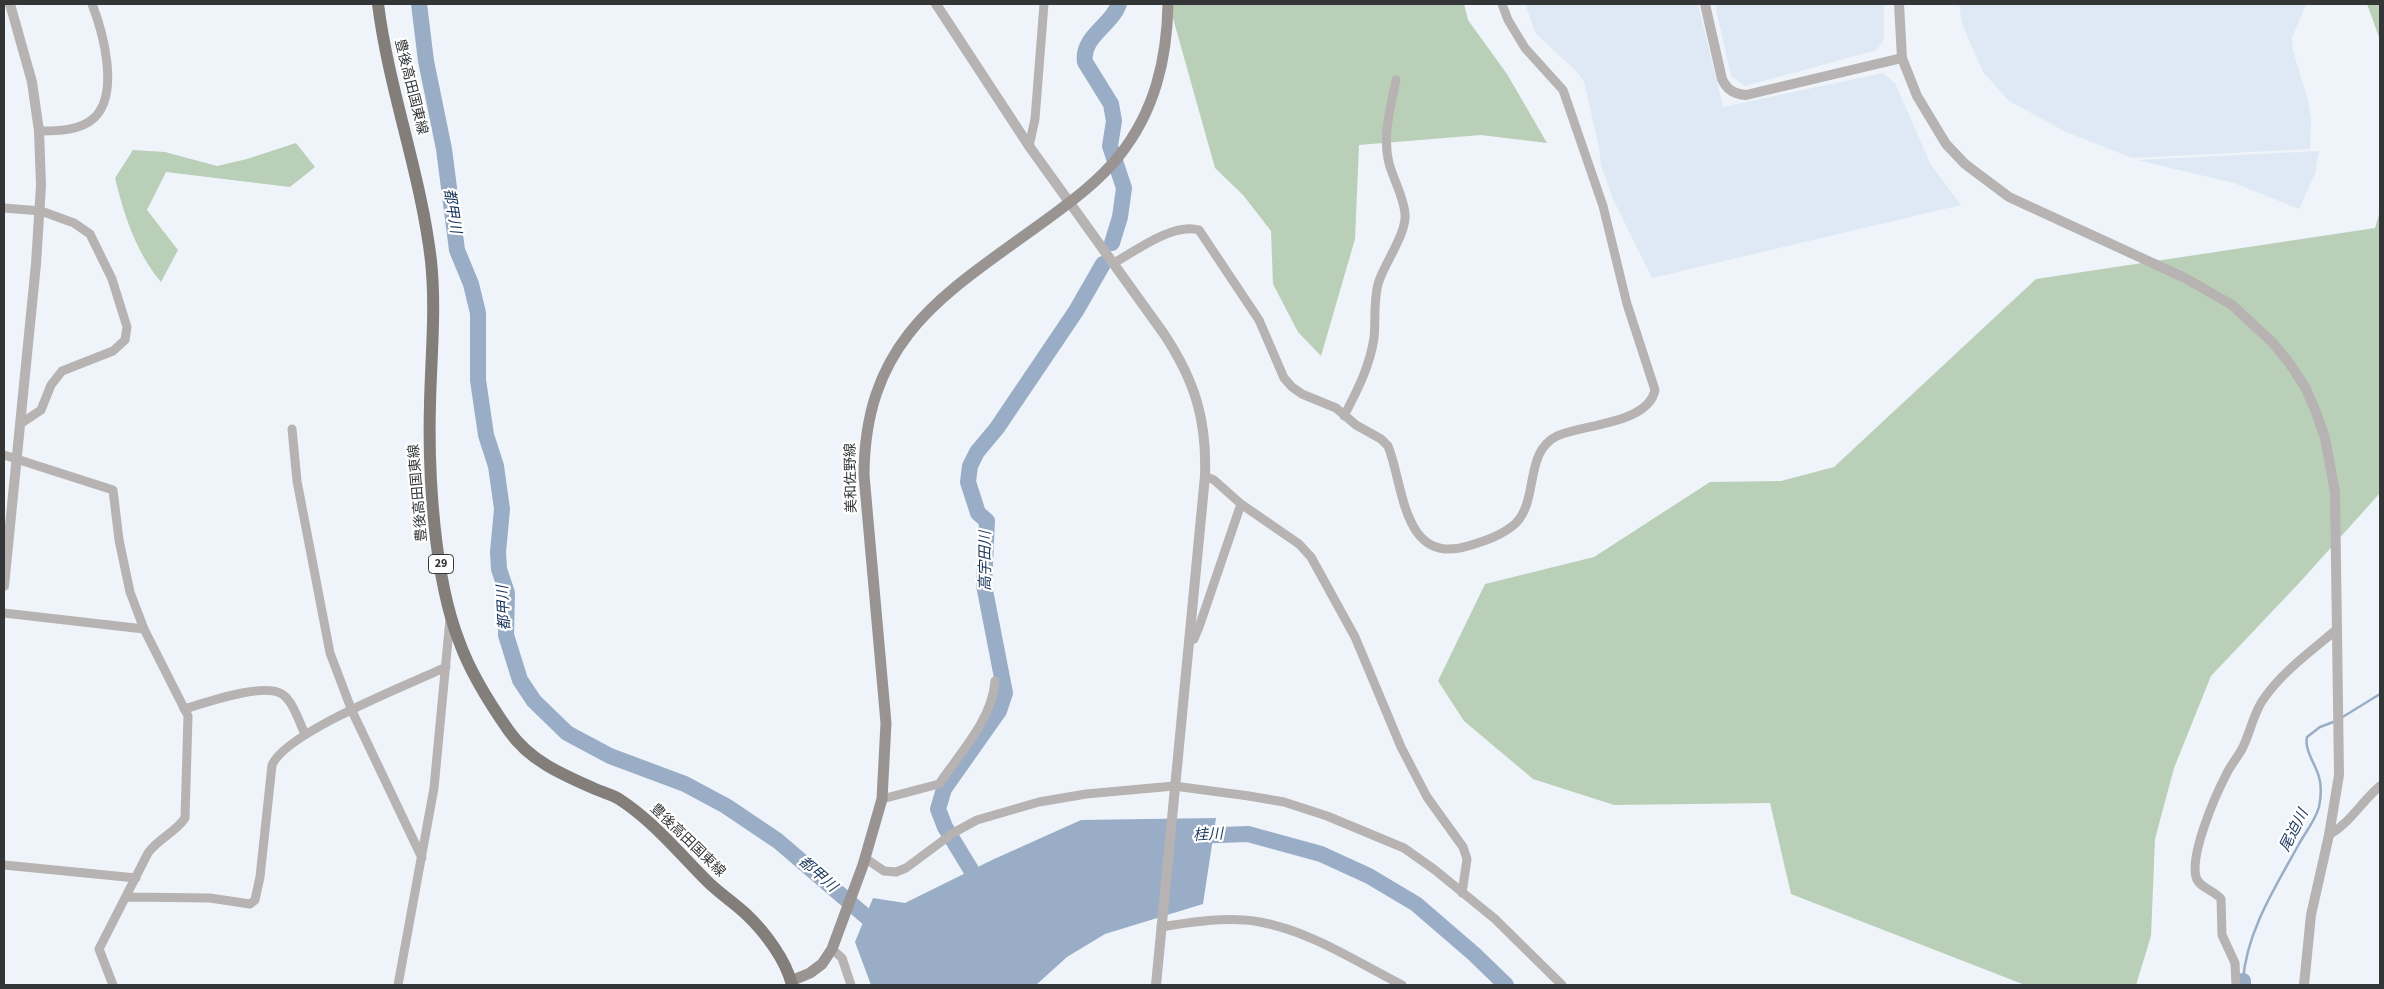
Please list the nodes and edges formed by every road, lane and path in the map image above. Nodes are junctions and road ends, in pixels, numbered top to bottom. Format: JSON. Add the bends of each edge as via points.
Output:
{"nodes":[{"id":1,"x":10,"y":4,"type":"edge"},
{"id":2,"x":92,"y":4,"type":"edge"},
{"id":3,"x":378,"y":4,"type":"edge"},
{"id":4,"x":936,"y":4,"type":"edge"},
{"id":5,"x":1044,"y":4,"type":"edge"},
{"id":6,"x":1168,"y":4,"type":"edge"},
{"id":7,"x":1502,"y":4,"type":"edge"},
{"id":8,"x":1705,"y":4,"type":"edge"},
{"id":9,"x":1899,"y":4,"type":"edge"},
{"id":10,"x":1902,"y":58,"type":"junction"},
{"id":11,"x":1396,"y":80,"type":"dead end"},
{"id":12,"x":39,"y":131,"type":"junction"},
{"id":13,"x":1029,"y":146,"type":"junction"},
{"id":14,"x":1070,"y":202,"type":"junction"},
{"id":15,"x":4,"y":208,"type":"edge"},
{"id":16,"x":40,"y":211,"type":"junction"},
{"id":17,"x":1114,"y":263,"type":"junction"},
{"id":18,"x":1344,"y":416,"type":"junction"},
{"id":19,"x":20,"y":424,"type":"junction"},
{"id":20,"x":292,"y":429,"type":"dead end"},
{"id":21,"x":4,"y":455,"type":"edge"},
{"id":22,"x":16,"y":460,"type":"junction"},
{"id":23,"x":1205,"y":476,"type":"junction"},
{"id":24,"x":1241,"y":504,"type":"junction"},
{"id":25,"x":4,"y":586,"type":"edge"},
{"id":26,"x":4,"y":614,"type":"edge"},
{"id":27,"x":450,"y":617,"type":"junction"},
{"id":28,"x":144,"y":629,"type":"junction"},
{"id":29,"x":2337,"y":629,"type":"junction"},
{"id":30,"x":1189,"y":642,"type":"junction"},
{"id":31,"x":446,"y":666,"type":"junction"},
{"id":32,"x":995,"y":681,"type":"dead end"},
{"id":33,"x":184,"y":709,"type":"junction"},
{"id":34,"x":352,"y":711,"type":"junction"},
{"id":35,"x":305,"y":734,"type":"junction"},
{"id":36,"x":2380,"y":786,"type":"edge"},
{"id":37,"x":1174,"y":789,"type":"junction"},
{"id":38,"x":882,"y":799,"type":"junction"},
{"id":39,"x":2329,"y":835,"type":"junction"},
{"id":40,"x":422,"y":858,"type":"junction"},
{"id":41,"x":864,"y":862,"type":"junction"},
{"id":42,"x":4,"y":865,"type":"edge"},
{"id":43,"x":136,"y":878,"type":"junction"},
{"id":44,"x":1462,"y":893,"type":"junction"},
{"id":45,"x":127,"y":897,"type":"junction"},
{"id":46,"x":1161,"y":925,"type":"junction"},
{"id":47,"x":832,"y":950,"type":"junction"},
{"id":48,"x":792,"y":983,"type":"edge"},
{"id":49,"x":113,"y":985,"type":"edge"},
{"id":50,"x":398,"y":985,"type":"edge"},
{"id":51,"x":851,"y":985,"type":"edge"},
{"id":52,"x":1156,"y":985,"type":"edge"},
{"id":53,"x":1402,"y":985,"type":"edge"},
{"id":54,"x":1562,"y":985,"type":"edge"},
{"id":55,"x":2236,"y":985,"type":"edge"},
{"id":56,"x":2304,"y":985,"type":"edge"}],
"edges":[{"from":1,"to":12,"type":"street","via":[[32,82]]},
{"from":2,"to":12,"type":"street","via":[[107,62],[108,83],[101,108],[86,123],[63,130]]},
{"from":3,"to":27,"type":"main road","name":"豊後高田国東線","number":"29","via":[[431,257],[434,301],[430,457],[440,561]]},
{"from":4,"to":13,"type":"street"},
{"from":5,"to":13,"type":"street","via":[[1035,119]]},
{"from":6,"to":14,"type":"main road","name":"美和佐野線","via":[[1160,76],[1144,118],[1110,167]]},
{"from":7,"to":18,"type":"street","via":[[1516,35],[1563,90],[1603,206],[1627,304],[1654,382],[1654,398],[1648,406],[1630,416],[1568,432],[1547,443],[1537,460],[1526,505],[1515,523],[1486,540],[1450,549],[1429,543],[1412,524],[1401,499],[1388,446]]},
{"from":8,"to":10,"type":"street","via":[[1722,79],[1738,94],[1746,95]]},
{"from":9,"to":10,"type":"street"},
{"from":10,"to":29,"type":"street","via":[[1917,96],[1946,144],[1986,182],[2008,197],[2209,290],[2254,323],[2290,364],[2316,412],[2331,464]]},
{"from":11,"to":18,"type":"street","via":[[1386,148],[1406,214],[1378,283],[1374,339],[1368,362]]},
{"from":12,"to":16,"type":"street"},
{"from":13,"to":14,"type":"street"},
{"from":14,"to":17,"type":"street"},
{"from":14,"to":38,"type":"main road","name":"美和佐野線","via":[[930,308],[898,348],[875,395],[866,436],[864,474],[886,724]]},
{"from":15,"to":16,"type":"street"},
{"from":16,"to":19,"type":"street"},
{"from":16,"to":19,"type":"street","via":[[74,223],[90,234],[112,279],[127,333],[121,345],[113,351],[62,371],[51,385],[41,410]]},
{"from":17,"to":18,"type":"street","via":[[1174,231],[1199,230],[1259,320],[1284,378],[1292,387],[1336,408]]},
{"from":17,"to":23,"type":"street","via":[[1164,334],[1189,377],[1204,426]]},
{"from":19,"to":22,"type":"street"},
{"from":20,"to":34,"type":"street","via":[[297,481],[324,628]]},
{"from":21,"to":22,"type":"street"},
{"from":22,"to":25,"type":"street"},
{"from":22,"to":28,"type":"street","via":[[113,490],[124,570]]},
{"from":23,"to":24,"type":"street"},
{"from":23,"to":30,"type":"street"},
{"from":24,"to":30,"type":"street","via":[[1200,628]]},
{"from":24,"to":44,"type":"street","via":[[1299,544],[1311,557],[1355,637],[1401,747],[1427,797],[1463,847],[1467,859]]},
{"from":26,"to":28,"type":"street"},
{"from":27,"to":31,"type":"street"},
{"from":27,"to":48,"type":"main road","name":"豊後高田国東線","number":"29","via":[[489,701],[520,745],[546,766],[616,797],[655,826],[718,892],[747,915],[776,952]]},
{"from":28,"to":33,"type":"street"},
{"from":29,"to":39,"type":"street","via":[[2339,775]]},
{"from":29,"to":55,"type":"street","via":[[2265,696],[2256,710],[2242,749],[2220,787],[2201,836],[2196,878],[2221,899],[2222,935],[2235,963]]},
{"from":30,"to":37,"type":"street"},
{"from":31,"to":34,"type":"street"},
{"from":31,"to":40,"type":"street","via":[[434,788]]},
{"from":32,"to":38,"type":"street","via":[[994,695],[983,721],[939,784]]},
{"from":33,"to":35,"type":"street","via":[[260,691],[277,692],[289,702]]},
{"from":33,"to":43,"type":"street","via":[[188,716],[185,818],[155,843]]},
{"from":34,"to":35,"type":"street"},
{"from":34,"to":40,"type":"street"},
{"from":35,"to":45,"type":"street","via":[[276,756],[272,765],[255,900],[250,904],[210,898]]},
{"from":36,"to":39,"type":"street","via":[[2344,826]]},
{"from":37,"to":41,"type":"street","via":[[1086,794],[1039,802],[995,814],[950,835],[896,872],[884,871]]},
{"from":37,"to":44,"type":"street","via":[[1284,802],[1327,816],[1404,848]]},
{"from":37,"to":46,"type":"street"},
{"from":38,"to":41,"type":"main road","name":"美和佐野線"},
{"from":39,"to":56,"type":"street","via":[[2311,915]]},
{"from":40,"to":50,"type":"street"},
{"from":41,"to":47,"type":"main road","name":"美和佐野線"},
{"from":42,"to":43,"type":"street"},
{"from":43,"to":45,"type":"street"},
{"from":44,"to":54,"type":"street","via":[[1495,919]]},
{"from":45,"to":49,"type":"street","via":[[99,949]]},
{"from":46,"to":52,"type":"street"},
{"from":46,"to":53,"type":"street","via":[[1258,921],[1334,949]]},
{"from":47,"to":48,"type":"main road","name":"美和佐野線","via":[[822,964]]},
{"from":47,"to":51,"type":"street","via":[[842,958]]}]}
